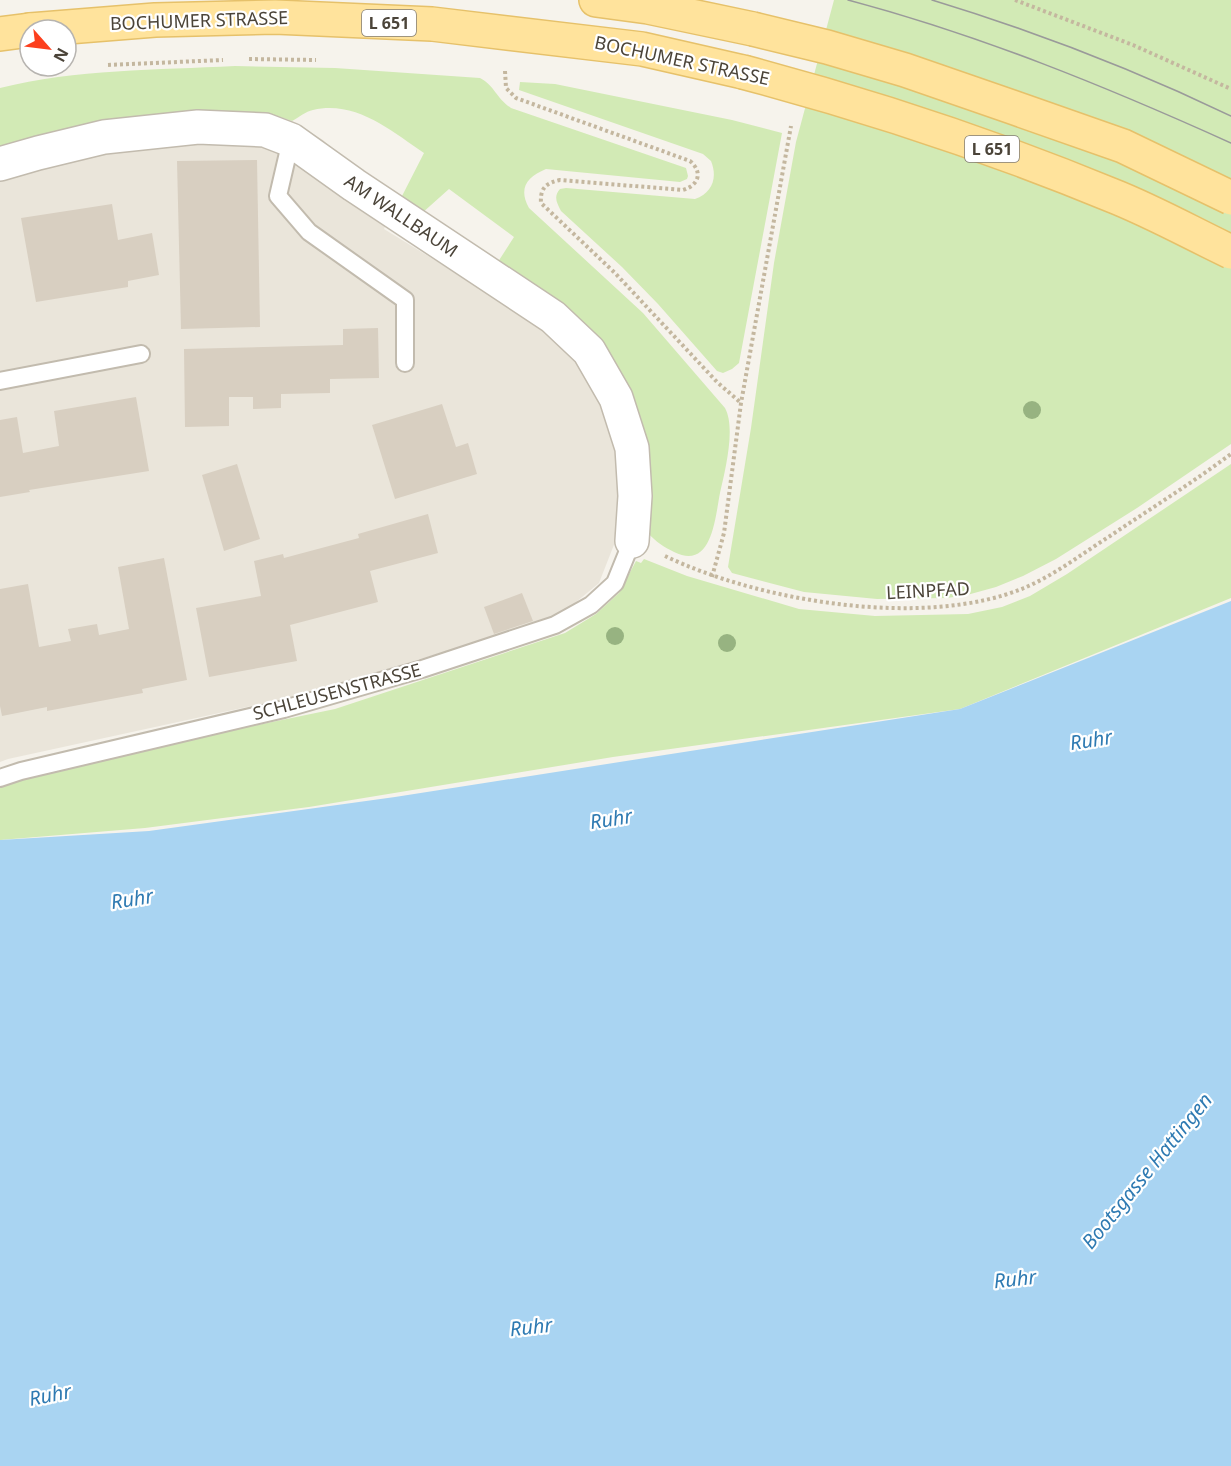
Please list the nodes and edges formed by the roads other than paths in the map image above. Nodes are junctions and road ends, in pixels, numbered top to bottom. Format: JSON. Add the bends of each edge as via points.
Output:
{"nodes":[{"id":1,"x":596,"y":0,"type":"edge"},
{"id":2,"x":78,"y":26,"type":"edge"},
{"id":3,"x":18,"y":32,"type":"edge"},
{"id":4,"x":0,"y":34,"type":"edge"},
{"id":5,"x":291,"y":140,"type":"junction"},
{"id":6,"x":0,"y":164,"type":"edge"},
{"id":7,"x":1231,"y":198,"type":"edge"},
{"id":8,"x":1231,"y":252,"type":"edge"},
{"id":9,"x":141,"y":354,"type":"dead end"},
{"id":10,"x":405,"y":363,"type":"dead end"},
{"id":11,"x":0,"y":381,"type":"edge"},
{"id":12,"x":632,"y":541,"type":"joint"},
{"id":13,"x":0,"y":778,"type":"edge"}],
"edges":[{"from":1,"to":7,"type":"main road","number":"L 651","bridge":true,"via":[[753,29],[905,70],[1123,146]]},
{"from":2,"to":8,"type":"main road","name":"BOCHUMER STRASSE","number":"L 651","bridge":true,"via":[[275,17],[432,24],[642,49],[743,72],[874,109],[997,151],[1113,195]]},
{"from":3,"to":4,"type":"main road","name":"BOCHUMER STRASSE","number":"L 651"},
{"from":5,"to":6,"type":"street","name":"AM WALLBAUM","via":[[265,130],[198,127],[104,137]]},
{"from":5,"to":10,"type":"lane","via":[[278,196],[309,232],[405,300]]},
{"from":5,"to":12,"type":"street","name":"AM WALLBAUM","via":[[553,317],[589,351],[616,398],[632,448]]},
{"from":9,"to":11,"type":"lane"},
{"from":12,"to":13,"type":"lane","name":"SCHLEUSENSTRASSE","via":[[615,583],[591,605],[555,626],[284,709]]}]}
